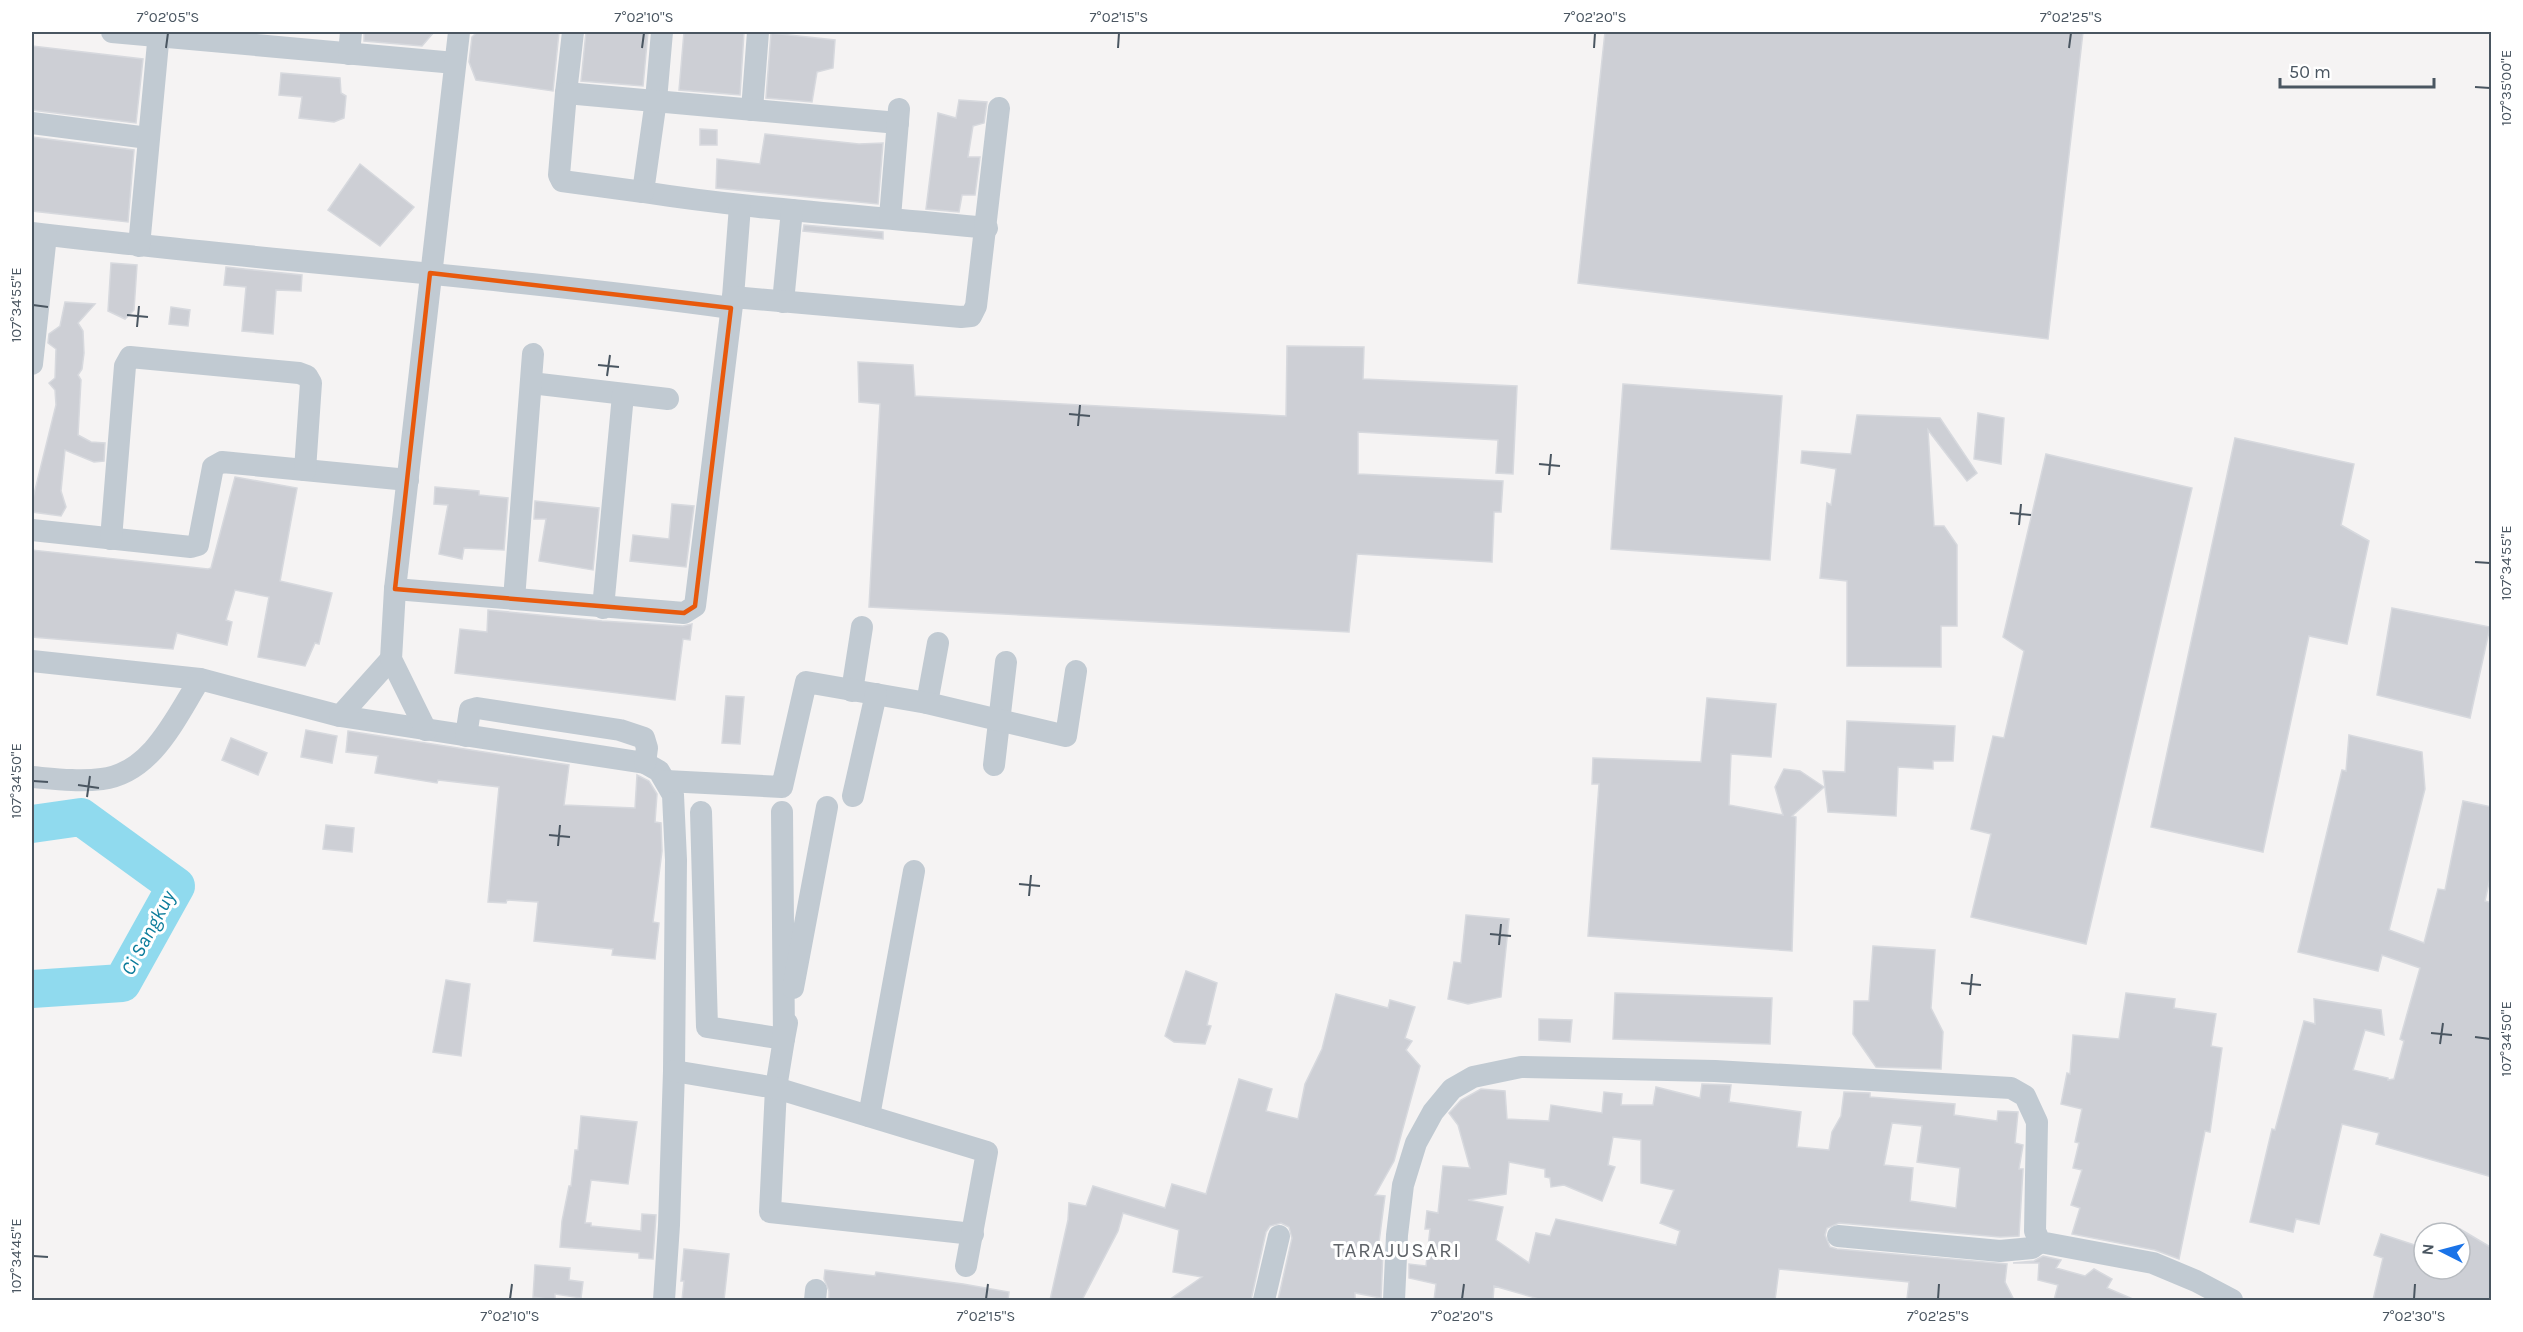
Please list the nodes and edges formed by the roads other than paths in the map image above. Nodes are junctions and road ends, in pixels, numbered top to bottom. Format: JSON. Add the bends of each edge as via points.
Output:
{"nodes":[{"id":1,"x":112,"y":32,"type":"edge"},
{"id":2,"x":459,"y":32,"type":"edge"},
{"id":3,"x":573,"y":32,"type":"edge"},
{"id":4,"x":662,"y":32,"type":"edge"},
{"id":5,"x":758,"y":32,"type":"edge"},
{"id":6,"x":159,"y":34,"type":"edge"},
{"id":7,"x":256,"y":38,"type":"edge"},
{"id":8,"x":350,"y":43,"type":"edge"},
{"id":9,"x":455,"y":63,"type":"junction"},
{"id":10,"x":566,"y":93,"type":"junction"},
{"id":11,"x":656,"y":100,"type":"junction"},
{"id":12,"x":999,"y":108,"type":"dead end"},
{"id":13,"x":752,"y":110,"type":"junction"},
{"id":14,"x":32,"y":123,"type":"edge"},
{"id":15,"x":148,"y":138,"type":"junction"},
{"id":16,"x":643,"y":192,"type":"junction"},
{"id":17,"x":740,"y":206,"type":"junction"},
{"id":18,"x":792,"y":210,"type":"junction"},
{"id":19,"x":890,"y":217,"type":"junction"},
{"id":20,"x":987,"y":228,"type":"junction"},
{"id":21,"x":39,"y":234,"type":"edge"},
{"id":22,"x":139,"y":246,"type":"junction"},
{"id":23,"x":430,"y":273,"type":"junction"},
{"id":24,"x":732,"y":302,"type":"junction"},
{"id":25,"x":783,"y":302,"type":"junction"},
{"id":26,"x":533,"y":354,"type":"dead end"},
{"id":27,"x":32,"y":364,"type":"edge"},
{"id":28,"x":531,"y":383,"type":"junction"},
{"id":29,"x":623,"y":395,"type":"junction"},
{"id":30,"x":668,"y":399,"type":"dead end"},
{"id":31,"x":305,"y":470,"type":"junction"},
{"id":32,"x":408,"y":480,"type":"junction"},
{"id":33,"x":32,"y":530,"type":"edge"},
{"id":34,"x":111,"y":539,"type":"junction"},
{"id":35,"x":395,"y":589,"type":"junction"},
{"id":36,"x":514,"y":599,"type":"junction"},
{"id":37,"x":603,"y":608,"type":"junction"},
{"id":38,"x":862,"y":627,"type":"dead end"},
{"id":39,"x":938,"y":643,"type":"dead end"},
{"id":40,"x":391,"y":658,"type":"junction"},
{"id":41,"x":32,"y":661,"type":"edge"},
{"id":42,"x":1006,"y":662,"type":"dead end"},
{"id":43,"x":1076,"y":671,"type":"dead end"},
{"id":44,"x":200,"y":679,"type":"junction"},
{"id":45,"x":852,"y":691,"type":"junction"},
{"id":46,"x":876,"y":694,"type":"junction"},
{"id":47,"x":927,"y":703,"type":"junction"},
{"id":48,"x":340,"y":716,"type":"junction"},
{"id":49,"x":998,"y":722,"type":"junction"},
{"id":50,"x":426,"y":730,"type":"junction"},
{"id":51,"x":994,"y":765,"type":"dead end"},
{"id":52,"x":32,"y":777,"type":"edge"},
{"id":53,"x":666,"y":781,"type":"junction"},
{"id":54,"x":853,"y":796,"type":"dead end"},
{"id":55,"x":827,"y":807,"type":"dead end"},
{"id":56,"x":701,"y":812,"type":"dead end"},
{"id":57,"x":782,"y":812,"type":"dead end"},
{"id":58,"x":914,"y":871,"type":"dead end"},
{"id":59,"x":784,"y":1039,"type":"junction"},
{"id":60,"x":674,"y":1071,"type":"junction"},
{"id":61,"x":776,"y":1088,"type":"junction"},
{"id":62,"x":869,"y":1116,"type":"junction"},
{"id":63,"x":973,"y":1234,"type":"junction"},
{"id":64,"x":1279,"y":1236,"type":"dead end"},
{"id":65,"x":1838,"y":1236,"type":"dead end"},
{"id":66,"x":2040,"y":1242,"type":"junction"},
{"id":67,"x":966,"y":1266,"type":"dead end"},
{"id":68,"x":664,"y":1300,"type":"edge"},
{"id":69,"x":1264,"y":1300,"type":"edge"},
{"id":70,"x":1394,"y":1300,"type":"edge"},
{"id":71,"x":2232,"y":1300,"type":"edge"}],
"edges":[{"from":1,"to":6,"type":"street"},
{"from":2,"to":9,"type":"street"},
{"from":3,"to":10,"type":"street"},
{"from":4,"to":11,"type":"street"},
{"from":5,"to":13,"type":"street"},
{"from":6,"to":7,"type":"street"},
{"from":6,"to":15,"type":"street"},
{"from":7,"to":8,"type":"street"},
{"from":8,"to":9,"type":"street"},
{"from":9,"to":23,"type":"street"},
{"from":10,"to":11,"type":"street"},
{"from":10,"to":16,"type":"street","via":[[559,175],[562,181]]},
{"from":11,"to":13,"type":"street"},
{"from":11,"to":16,"type":"street"},
{"from":12,"to":20,"type":"street"},
{"from":13,"to":19,"type":"street","via":[[899,116]]},
{"from":14,"to":15,"type":"street"},
{"from":15,"to":22,"type":"street"},
{"from":16,"to":17,"type":"street"},
{"from":17,"to":18,"type":"street"},
{"from":17,"to":24,"type":"street"},
{"from":18,"to":19,"type":"street"},
{"from":18,"to":25,"type":"street"},
{"from":19,"to":20,"type":"street"},
{"from":20,"to":25,"type":"street","via":[[976,306],[971,316]]},
{"from":21,"to":22,"type":"street"},
{"from":21,"to":27,"type":"street"},
{"from":22,"to":23,"type":"street"},
{"from":23,"to":24,"type":"street"},
{"from":23,"to":32,"type":"street"},
{"from":24,"to":25,"type":"street"},
{"from":24,"to":37,"type":"street","via":[[694,606],[684,613]]},
{"from":26,"to":28,"type":"street"},
{"from":28,"to":29,"type":"street"},
{"from":28,"to":36,"type":"street"},
{"from":29,"to":30,"type":"street"},
{"from":29,"to":37,"type":"street"},
{"from":31,"to":32,"type":"street"},
{"from":31,"to":34,"type":"street","via":[[217,463],[198,545]]},
{"from":31,"to":34,"type":"street","via":[[311,382],[307,376],[130,357],[125,366]]},
{"from":32,"to":35,"type":"street"},
{"from":33,"to":34,"type":"street"},
{"from":35,"to":36,"type":"street"},
{"from":35,"to":40,"type":"street"},
{"from":36,"to":37,"type":"street"},
{"from":38,"to":45,"type":"street"},
{"from":39,"to":47,"type":"street"},
{"from":40,"to":48,"type":"street"},
{"from":40,"to":50,"type":"street"},
{"from":41,"to":44,"type":"street"},
{"from":42,"to":49,"type":"street"},
{"from":43,"to":49,"type":"street","via":[[1066,736]]},
{"from":44,"to":48,"type":"street"},
{"from":44,"to":52,"type":"street","via":[[153,752],[133,767],[104,779]]},
{"from":45,"to":46,"type":"street"},
{"from":45,"to":53,"type":"street","via":[[806,682],[782,787]]},
{"from":46,"to":47,"type":"street"},
{"from":46,"to":54,"type":"street"},
{"from":47,"to":49,"type":"street"},
{"from":48,"to":50,"type":"street"},
{"from":49,"to":51,"type":"street"},
{"from":50,"to":53,"type":"street","via":[[645,763],[659,771]]},
{"from":53,"to":60,"type":"street","via":[[673,795],[676,860]]},
{"from":55,"to":59,"type":"street"},
{"from":56,"to":59,"type":"street","via":[[707,1027]]},
{"from":57,"to":59,"type":"street"},
{"from":58,"to":62,"type":"street"},
{"from":59,"to":61,"type":"street"},
{"from":60,"to":61,"type":"street"},
{"from":60,"to":68,"type":"street"},
{"from":61,"to":62,"type":"street"},
{"from":61,"to":63,"type":"street","via":[[770,1212]]},
{"from":62,"to":63,"type":"street","via":[[987,1152]]},
{"from":63,"to":67,"type":"street"},
{"from":64,"to":69,"type":"street"},
{"from":65,"to":66,"type":"street","via":[[2000,1251],[2032,1248]]},
{"from":66,"to":70,"type":"street","via":[[2035,1231],[2037,1122],[2025,1096],[2011,1088],[1714,1071],[1511,1068],[1473,1077],[1452,1089],[1433,1112],[1416,1143],[1403,1185]]},
{"from":66,"to":71,"type":"street","via":[[2153,1263]]}]}
